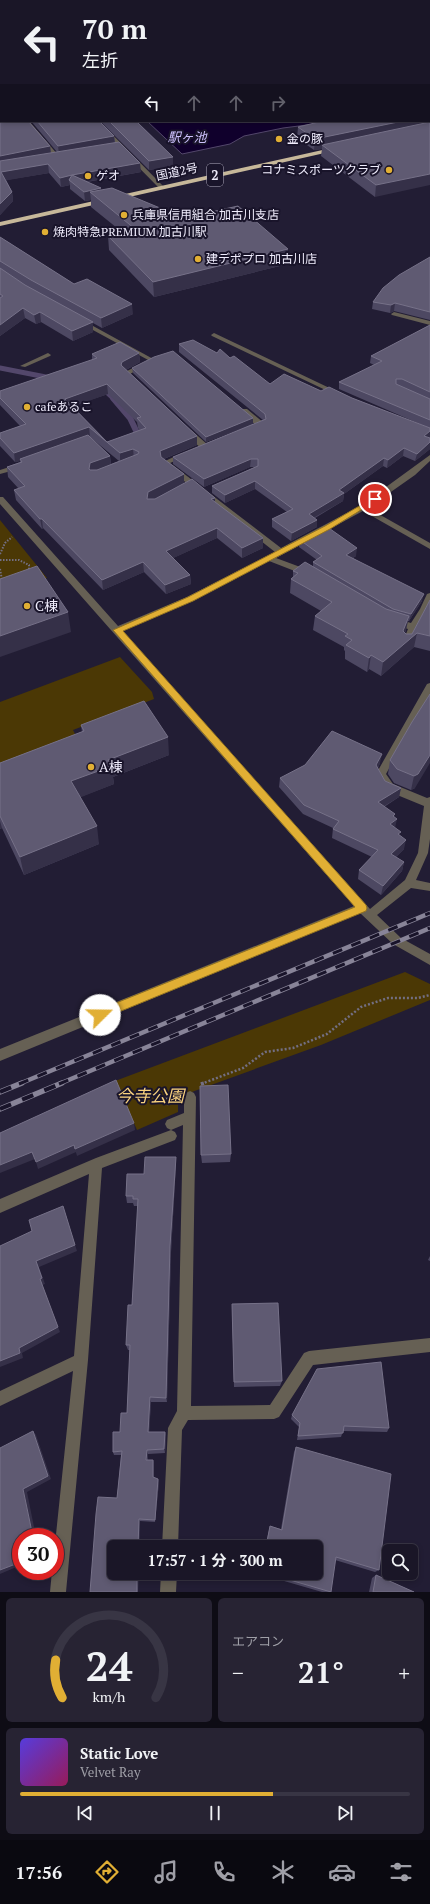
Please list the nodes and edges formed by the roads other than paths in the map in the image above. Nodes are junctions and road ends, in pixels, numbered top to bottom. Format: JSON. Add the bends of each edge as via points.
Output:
{"nodes":[{"id":1,"x":27,"y":122,"type":"edge"},
{"id":2,"x":97,"y":122,"type":"edge"},
{"id":3,"x":120,"y":146,"type":"junction"},
{"id":4,"x":345,"y":147,"type":"edge"},
{"id":5,"x":113,"y":148,"type":"edge"},
{"id":6,"x":63,"y":155,"type":"edge"},
{"id":7,"x":56,"y":156,"type":"junction"},
{"id":8,"x":49,"y":158,"type":"edge"},
{"id":9,"x":161,"y":187,"type":"junction"},
{"id":10,"x":0,"y":224,"type":"edge"},
{"id":11,"x":394,"y":314,"type":"edge"},
{"id":12,"x":77,"y":319,"type":"edge"},
{"id":13,"x":430,"y":323,"type":"edge"},
{"id":14,"x":214,"y":335,"type":"dead end"},
{"id":15,"x":48,"y":356,"type":"dead end"},
{"id":16,"x":23,"y":366,"type":"dead end"},
{"id":17,"x":138,"y":384,"type":"edge"},
{"id":18,"x":348,"y":398,"type":"edge"},
{"id":19,"x":238,"y":406,"type":"edge"},
{"id":20,"x":182,"y":426,"type":"edge"},
{"id":21,"x":247,"y":431,"type":"edge"},
{"id":22,"x":430,"y":457,"type":"edge"},
{"id":23,"x":26,"y":463,"type":"edge"},
{"id":24,"x":0,"y":472,"type":"edge"},
{"id":25,"x":0,"y":499,"type":"edge"},
{"id":26,"x":363,"y":508,"type":"junction"},
{"id":27,"x":430,"y":546,"type":"edge"},
{"id":28,"x":281,"y":552,"type":"junction"},
{"id":29,"x":269,"y":558,"type":"junction"},
{"id":30,"x":316,"y":577,"type":"edge"},
{"id":31,"x":430,"y":596,"type":"edge"},
{"id":32,"x":388,"y":620,"type":"edge"},
{"id":33,"x":414,"y":627,"type":"junction"},
{"id":34,"x":117,"y":630,"type":"junction"},
{"id":35,"x":406,"y":644,"type":"edge"},
{"id":36,"x":430,"y":686,"type":"edge"},
{"id":37,"x":429,"y":802,"type":"edge"},
{"id":38,"x":409,"y":883,"type":"junction"},
{"id":39,"x":430,"y":887,"type":"edge"},
{"id":40,"x":366,"y":912,"type":"junction"},
{"id":41,"x":430,"y":960,"type":"edge"},
{"id":42,"x":0,"y":1055,"type":"edge"},
{"id":43,"x":193,"y":1091,"type":"road end"},
{"id":44,"x":190,"y":1117,"type":"junction"},
{"id":45,"x":96,"y":1164,"type":"junction"},
{"id":46,"x":0,"y":1206,"type":"edge"},
{"id":47,"x":430,"y":1345,"type":"edge"},
{"id":48,"x":81,"y":1360,"type":"junction"},
{"id":49,"x":0,"y":1399,"type":"edge"},
{"id":50,"x":184,"y":1412,"type":"junction"},
{"id":51,"x":170,"y":1540,"type":"edge"},
{"id":52,"x":169,"y":1580,"type":"edge"},
{"id":53,"x":58,"y":1592,"type":"edge"},
{"id":54,"x":168,"y":1592,"type":"edge"}],
"edges":[{"from":1,"to":7,"type":"street"},
{"from":2,"to":3,"type":"street"},
{"from":3,"to":5,"type":"street"},
{"from":3,"to":9,"type":"street"},
{"from":4,"to":9,"type":"highway","name":"国道2号","number":"2"},
{"from":6,"to":7,"type":"street"},
{"from":7,"to":8,"type":"street"},
{"from":9,"to":10,"type":"highway","name":"国道2号","number":"2"},
{"from":11,"to":13,"type":"street"},
{"from":12,"to":17,"type":"street","via":[[156,359],[126,373]]},
{"from":14,"to":18,"type":"street"},
{"from":15,"to":16,"type":"street"},
{"from":19,"to":21,"type":"street","via":[[261,425]]},
{"from":20,"to":28,"type":"street","via":[[202,449],[165,463],[189,486],[207,491]]},
{"from":22,"to":26,"type":"street"},
{"from":23,"to":24,"type":"street"},
{"from":25,"to":34,"type":"street"},
{"from":26,"to":27,"type":"street"},
{"from":26,"to":28,"type":"street"},
{"from":28,"to":29,"type":"street"},
{"from":29,"to":30,"type":"street"},
{"from":29,"to":34,"type":"street","via":[[190,599]]},
{"from":31,"to":33,"type":"street"},
{"from":32,"to":33,"type":"street"},
{"from":33,"to":35,"type":"street"},
{"from":34,"to":40,"type":"street"},
{"from":36,"to":37,"type":"street","via":[[381,774],[389,787]]},
{"from":37,"to":38,"type":"street","via":[[422,853]]},
{"from":38,"to":39,"type":"street"},
{"from":38,"to":40,"type":"street"},
{"from":40,"to":41,"type":"street","via":[[396,941]]},
{"from":40,"to":42,"type":"street"},
{"from":43,"to":44,"type":"street"},
{"from":44,"to":45,"type":"street","via":[[171,1130]]},
{"from":44,"to":50,"type":"street"},
{"from":45,"to":46,"type":"street"},
{"from":45,"to":48,"type":"street"},
{"from":47,"to":50,"type":"street","via":[[309,1358],[274,1412]]},
{"from":48,"to":49,"type":"street"},
{"from":48,"to":53,"type":"street"},
{"from":50,"to":51,"type":"street","via":[[175,1428]]},
{"from":52,"to":54,"type":"street"}]}
